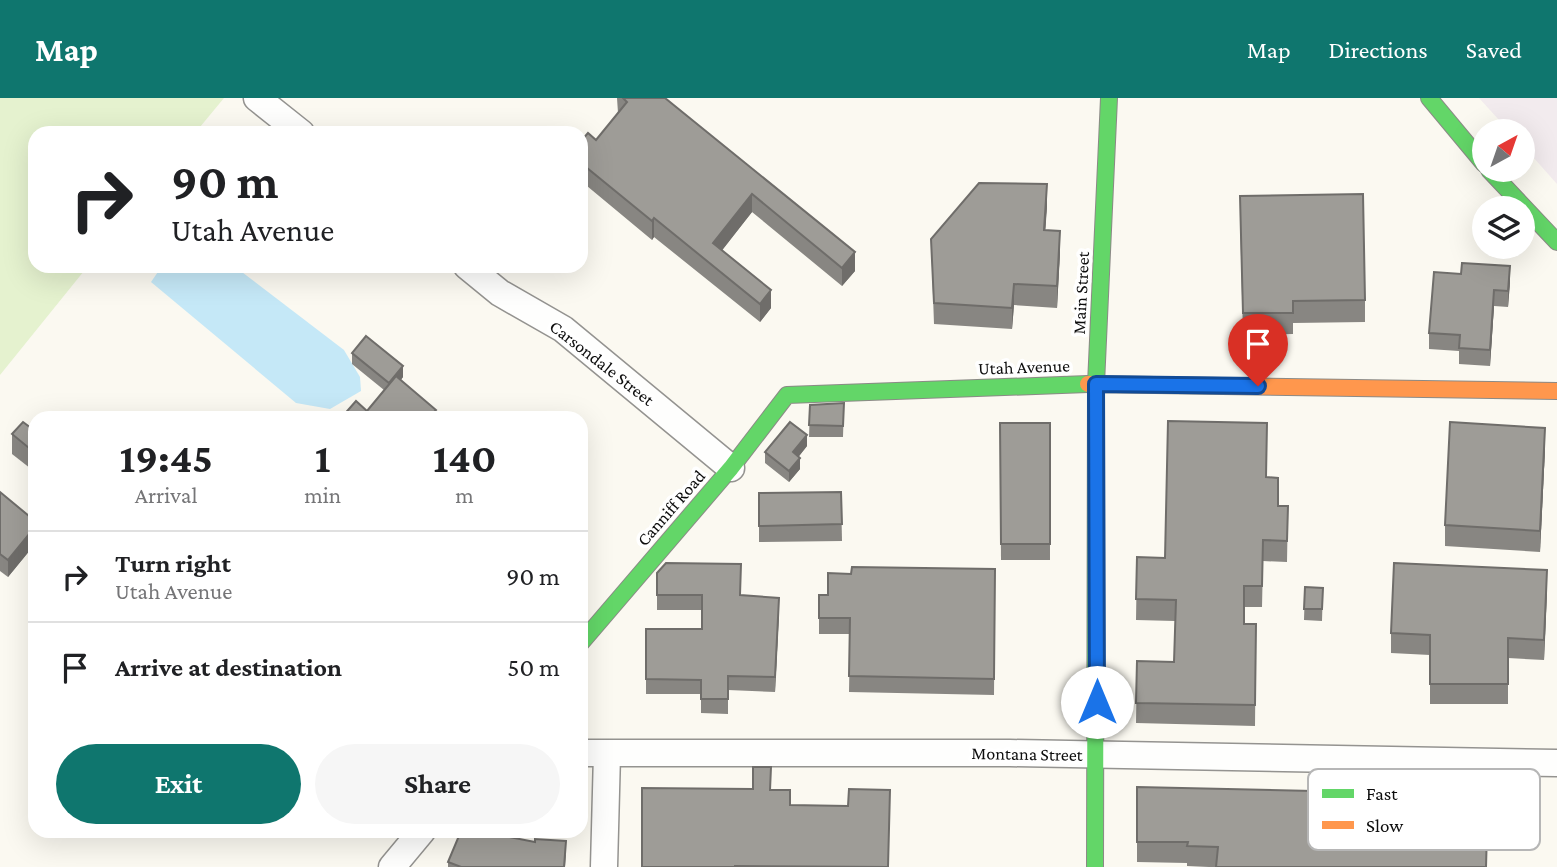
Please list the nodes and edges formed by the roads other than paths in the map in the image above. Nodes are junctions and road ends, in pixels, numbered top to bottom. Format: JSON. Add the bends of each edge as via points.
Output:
{"nodes":[{"id":1,"x":257,"y":98,"type":"edge"},
{"id":2,"x":1109,"y":98,"type":"edge"},
{"id":3,"x":1429,"y":98,"type":"edge"},
{"id":4,"x":292,"y":126,"type":"edge"},
{"id":5,"x":1472,"y":150,"type":"edge"},
{"id":6,"x":1500,"y":182,"type":"edge"},
{"id":7,"x":1557,"y":242,"type":"edge"},
{"id":8,"x":476,"y":273,"type":"edge"},
{"id":9,"x":1096,"y":384,"type":"junction"},
{"id":10,"x":1557,"y":391,"type":"edge"},
{"id":11,"x":787,"y":395,"type":"joint"},
{"id":12,"x":732,"y":468,"type":"junction"},
{"id":13,"x":588,"y":635,"type":"edge"},
{"id":14,"x":594,"y":754,"type":"edge"},
{"id":15,"x":1098,"y":755,"type":"junction"},
{"id":16,"x":1557,"y":763,"type":"edge"},
{"id":17,"x":416,"y":838,"type":"edge"},
{"id":18,"x":392,"y":867,"type":"edge"},
{"id":19,"x":604,"y":867,"type":"edge"},
{"id":20,"x":1096,"y":867,"type":"edge"}],
"edges":[{"from":1,"to":4,"type":"street"},
{"from":2,"to":9,"type":"street","name":"Main Street"},
{"from":3,"to":5,"type":"street"},
{"from":6,"to":7,"type":"street"},
{"from":8,"to":12,"type":"street","name":"Carsondale Street","via":[[563,330]]},
{"from":9,"to":10,"type":"street","name":"Utah Avenue"},
{"from":9,"to":11,"type":"street","name":"Utah Avenue"},
{"from":9,"to":15,"type":"street","name":"Main Street"},
{"from":11,"to":12,"type":"street","name":"Canniff Road"},
{"from":12,"to":13,"type":"street","name":"Canniff Road"},
{"from":14,"to":15,"type":"street","name":"Montana Street"},
{"from":14,"to":19,"type":"street"},
{"from":15,"to":16,"type":"street","name":"Montana Street"},
{"from":15,"to":20,"type":"street","name":"Main Street"},
{"from":17,"to":18,"type":"street"}]}
